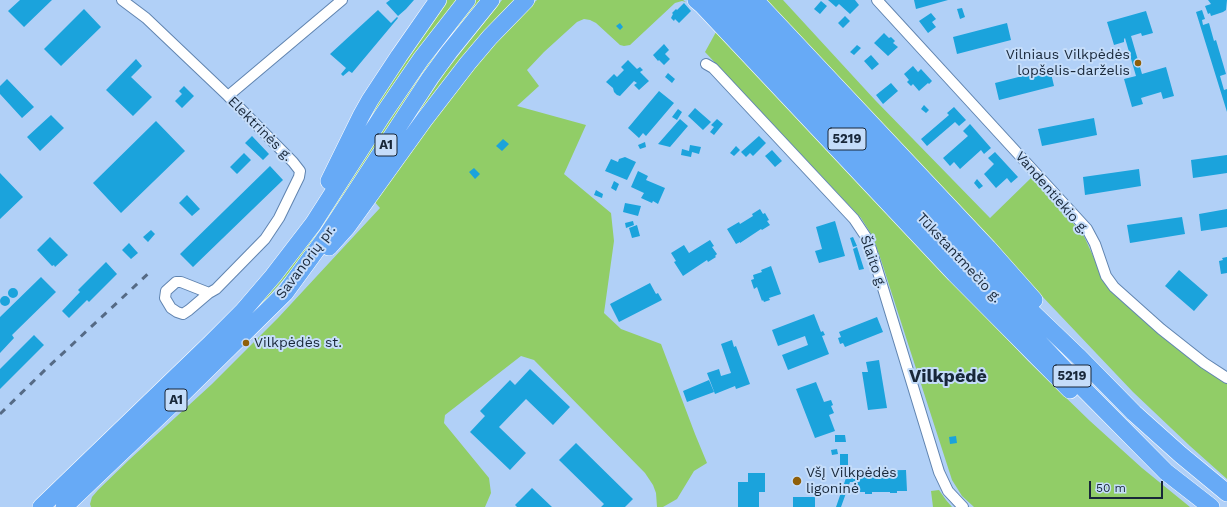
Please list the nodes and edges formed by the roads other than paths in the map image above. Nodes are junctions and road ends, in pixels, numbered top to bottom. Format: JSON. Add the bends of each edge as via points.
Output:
{"nodes":[{"id":1,"x":122,"y":0,"type":"edge"},
{"id":2,"x":342,"y":0,"type":"edge"},
{"id":3,"x":438,"y":0,"type":"edge"},
{"id":4,"x":467,"y":0,"type":"edge"},
{"id":5,"x":491,"y":0,"type":"edge"},
{"id":6,"x":526,"y":0,"type":"edge"},
{"id":7,"x":696,"y":0,"type":"edge"},
{"id":8,"x":716,"y":0,"type":"edge"},
{"id":9,"x":735,"y":0,"type":"edge"},
{"id":10,"x":755,"y":0,"type":"edge"},
{"id":11,"x":877,"y":0,"type":"edge"},
{"id":12,"x":706,"y":64,"type":"dead end"},
{"id":13,"x":228,"y":96,"type":"junction"},
{"id":14,"x":298,"y":243,"type":"junction"},
{"id":15,"x":983,"y":274,"type":"junction"},
{"id":16,"x":209,"y":293,"type":"dead end"},
{"id":17,"x":285,"y":293,"type":"junction"},
{"id":18,"x":1080,"y":358,"type":"junction"},
{"id":19,"x":1227,"y":378,"type":"edge"},
{"id":20,"x":1166,"y":472,"type":"junction"},
{"id":21,"x":1227,"y":494,"type":"edge"},
{"id":22,"x":41,"y":507,"type":"edge"},
{"id":23,"x":64,"y":507,"type":"edge"},
{"id":24,"x":963,"y":507,"type":"edge"},
{"id":25,"x":1211,"y":507,"type":"edge"}],
"edges":[{"from":1,"to":13,"type":"street","name":"Elektrinės g.","via":[[146,18]]},
{"from":2,"to":13,"type":"street"},
{"from":3,"to":14,"type":"highway","via":[[367,105]]},
{"from":4,"to":14,"type":"highway","name":"Savanorių pr.","number":"A1","via":[[407,78],[313,224]]},
{"from":5,"to":17,"type":"highway","name":"Savanorių pr.","number":"A1","via":[[430,78],[328,234]]},
{"from":6,"to":17,"type":"highway","via":[[490,37],[446,90],[347,227]]},
{"from":7,"to":20,"type":"highway","via":[[1051,372],[1092,412]]},
{"from":8,"to":15,"type":"highway","name":"Tūkstantmečio g.","number":"5219"},
{"from":9,"to":15,"type":"highway","name":"Tūkstantmečio g.","number":"5219"},
{"from":10,"to":18,"type":"highway","via":[[998,259],[1050,318]]},
{"from":11,"to":19,"type":"street","name":"Vandentiekio g.","via":[[1087,229],[1106,276],[1114,287],[1161,329]]},
{"from":12,"to":24,"type":"street","name":"Šlaito g.","via":[[713,68],[854,219],[866,237],[939,472],[948,491]]},
{"from":13,"to":16,"type":"street","name":"Elektrinės g.","via":[[300,171],[279,218],[266,239]]},
{"from":14,"to":22,"type":"highway","name":"Savanorių pr.","number":"A1","via":[[243,311]]},
{"from":15,"to":18,"type":"highway","name":"Tūkstantmečio g.","number":"5219"},
{"from":15,"to":20,"type":"highway","name":"Tūkstantmečio g.","number":"5219","via":[[1071,376]]},
{"from":17,"to":23,"type":"highway","name":"Savanorių pr.","number":"A1"},
{"from":18,"to":21,"type":"highway","name":"Tūkstantmečio g.","number":"5219","via":[[1134,413]]},
{"from":20,"to":25,"type":"highway","name":"Tūkstantmečio g.","number":"5219"}]}
